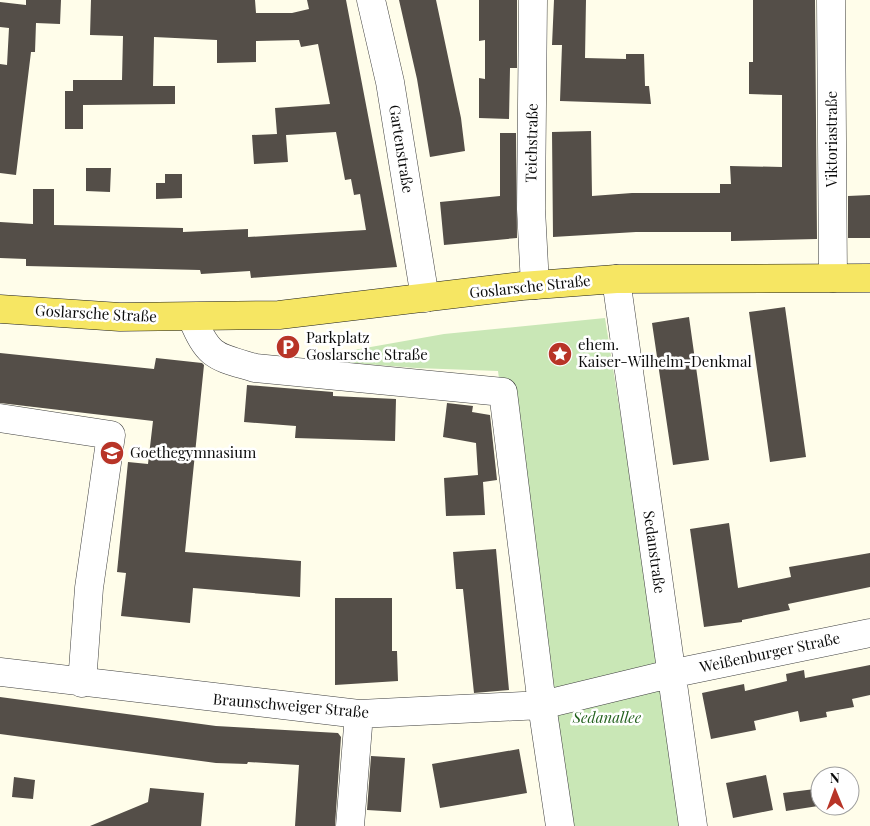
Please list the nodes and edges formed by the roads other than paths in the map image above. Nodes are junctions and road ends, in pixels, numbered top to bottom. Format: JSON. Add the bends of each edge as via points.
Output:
{"nodes":[{"id":1,"x":371,"y":0,"type":"edge"},
{"id":2,"x":533,"y":0,"type":"edge"},
{"id":3,"x":832,"y":0,"type":"edge"},
{"id":4,"x":833,"y":278,"type":"junction"},
{"id":5,"x":870,"y":278,"type":"edge"},
{"id":6,"x":616,"y":279,"type":"junction"},
{"id":7,"x":535,"y":285,"type":"junction"},
{"id":8,"x":425,"y":298,"type":"junction"},
{"id":9,"x":0,"y":309,"type":"edge"},
{"id":10,"x":192,"y":318,"type":"junction"},
{"id":11,"x":0,"y":418,"type":"edge"},
{"id":12,"x":870,"y":633,"type":"edge"},
{"id":13,"x":0,"y":672,"type":"edge"},
{"id":14,"x":670,"y":674,"type":"junction"},
{"id":15,"x":82,"y":683,"type":"junction"},
{"id":16,"x":542,"y":705,"type":"junction"},
{"id":17,"x":359,"y":714,"type":"junction"},
{"id":18,"x":350,"y":826,"type":"edge"},
{"id":19,"x":560,"y":826,"type":"edge"},
{"id":20,"x":693,"y":826,"type":"edge"}],
"edges":[{"from":1,"to":8,"type":"street","name":"Gartenstraße","via":[[390,82]]},
{"from":2,"to":7,"type":"street","name":"Teichstraße","via":[[531,209]]},
{"from":3,"to":4,"type":"street","name":"Viktoriastraße"},
{"from":4,"to":5,"type":"main road","name":"Goslarsche Straße"},
{"from":4,"to":6,"type":"main road","name":"Goslarsche Straße"},
{"from":6,"to":7,"type":"main road","name":"Goslarsche Straße"},
{"from":6,"to":14,"type":"street","name":"Sedanstraße"},
{"from":7,"to":8,"type":"main road","name":"Goslarsche Straße"},
{"from":8,"to":10,"type":"main road","name":"Goslarsche Straße","via":[[279,315]]},
{"from":9,"to":10,"type":"main road","name":"Goslarsche Straße"},
{"from":10,"to":16,"type":"street","via":[[203,344],[220,358],[255,368],[503,392]]},
{"from":11,"to":15,"type":"street","via":[[111,435],[89,588]]},
{"from":12,"to":14,"type":"street","name":"Weißenburger Straße"},
{"from":13,"to":15,"type":"street","name":"Braunschweiger Straße"},
{"from":14,"to":16,"type":"street","name":"Braunschweiger Straße"},
{"from":14,"to":20,"type":"street","name":"Sedanstraße"},
{"from":15,"to":17,"type":"street","name":"Braunschweiger Straße"},
{"from":16,"to":17,"type":"street","name":"Braunschweiger Straße"},
{"from":16,"to":19,"type":"street"},
{"from":17,"to":18,"type":"street"}]}
